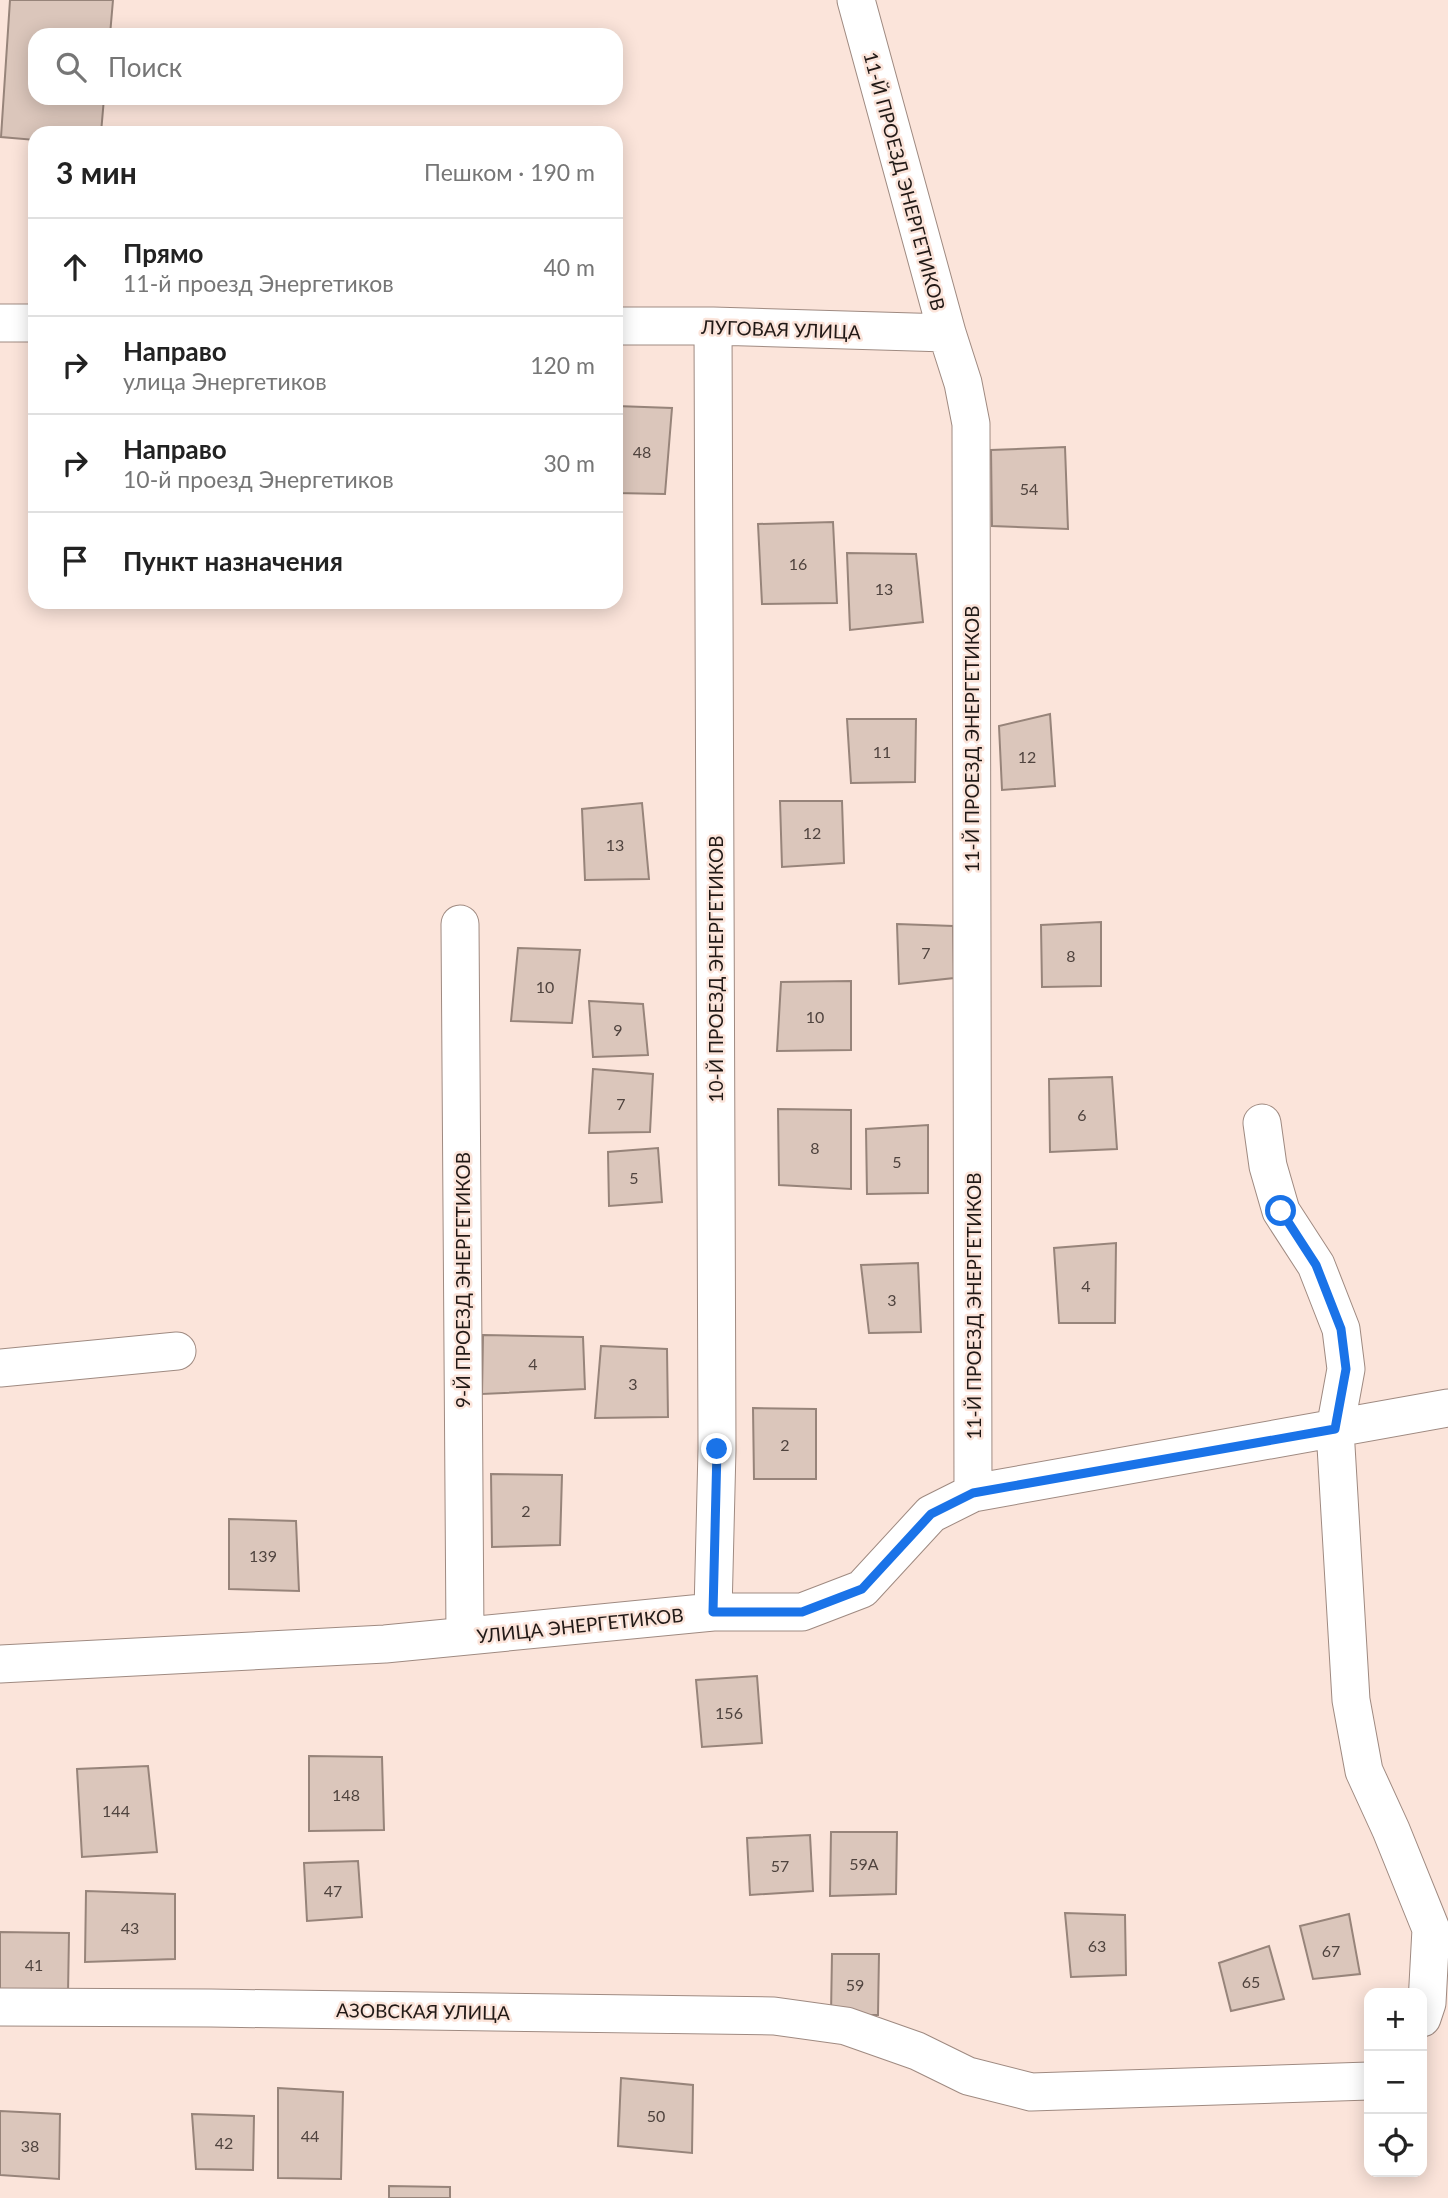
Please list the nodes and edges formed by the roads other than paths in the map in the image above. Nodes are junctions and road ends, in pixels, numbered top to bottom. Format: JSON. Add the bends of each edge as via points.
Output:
{"nodes":[{"id":1,"x":856,"y":0,"type":"edge"},
{"id":2,"x":0,"y":323,"type":"edge"},
{"id":3,"x":28,"y":323,"type":"edge"},
{"id":4,"x":623,"y":326,"type":"edge"},
{"id":5,"x":713,"y":326,"type":"junction"},
{"id":6,"x":947,"y":333,"type":"junction"},
{"id":7,"x":460,"y":924,"type":"dead end"},
{"id":8,"x":1262,"y":1123,"type":"dead end"},
{"id":9,"x":177,"y":1352,"type":"dead end"},
{"id":10,"x":0,"y":1367,"type":"edge"},
{"id":11,"x":1448,"y":1408,"type":"edge"},
{"id":12,"x":1335,"y":1429,"type":"junction"},
{"id":13,"x":973,"y":1493,"type":"junction"},
{"id":14,"x":713,"y":1612,"type":"junction"},
{"id":15,"x":465,"y":1636,"type":"junction"},
{"id":16,"x":0,"y":1664,"type":"edge"},
{"id":17,"x":1427,"y":2003,"type":"edge"},
{"id":18,"x":0,"y":2007,"type":"edge"},
{"id":19,"x":1364,"y":2081,"type":"edge"}],
"edges":[{"from":1,"to":6,"type":"street","name":"11-Й ПРОЕЗД ЭНЕРГЕТИКОВ"},
{"from":2,"to":3,"type":"street"},
{"from":4,"to":5,"type":"street","name":"ЛУГОВАЯ УЛИЦА"},
{"from":5,"to":6,"type":"street","name":"ЛУГОВАЯ УЛИЦА"},
{"from":5,"to":14,"type":"street","name":"10-Й ПРОЕЗД ЭНЕРГЕТИКОВ","via":[[717,1449]]},
{"from":6,"to":13,"type":"street","name":"11-Й ПРОЕЗД ЭНЕРГЕТИКОВ","via":[[971,424]]},
{"from":7,"to":15,"type":"street","name":"9-Й ПРОЕЗД ЭНЕРГЕТИКОВ"},
{"from":8,"to":12,"type":"street","via":[[1281,1211],[1316,1265],[1341,1329],[1346,1369]]},
{"from":9,"to":10,"type":"street"},
{"from":11,"to":12,"type":"street","name":"УЛИЦА ЭНЕРГЕТИКОВ"},
{"from":12,"to":13,"type":"street","name":"УЛИЦА ЭНЕРГЕТИКОВ"},
{"from":12,"to":17,"type":"street","via":[[1352,1700],[1364,1771],[1431,1929]]},
{"from":13,"to":14,"type":"street","name":"УЛИЦА ЭНЕРГЕТИКОВ","via":[[931,1514],[862,1589],[802,1612]]},
{"from":14,"to":15,"type":"street","name":"УЛИЦА ЭНЕРГЕТИКОВ"},
{"from":15,"to":16,"type":"street","name":"УЛИЦА ЭНЕРГЕТИКОВ"},
{"from":18,"to":19,"type":"street","name":"АЗОВСКАЯ УЛИЦА","via":[[761,2016],[846,2026],[917,2051],[968,2077],[1031,2092]]}]}
